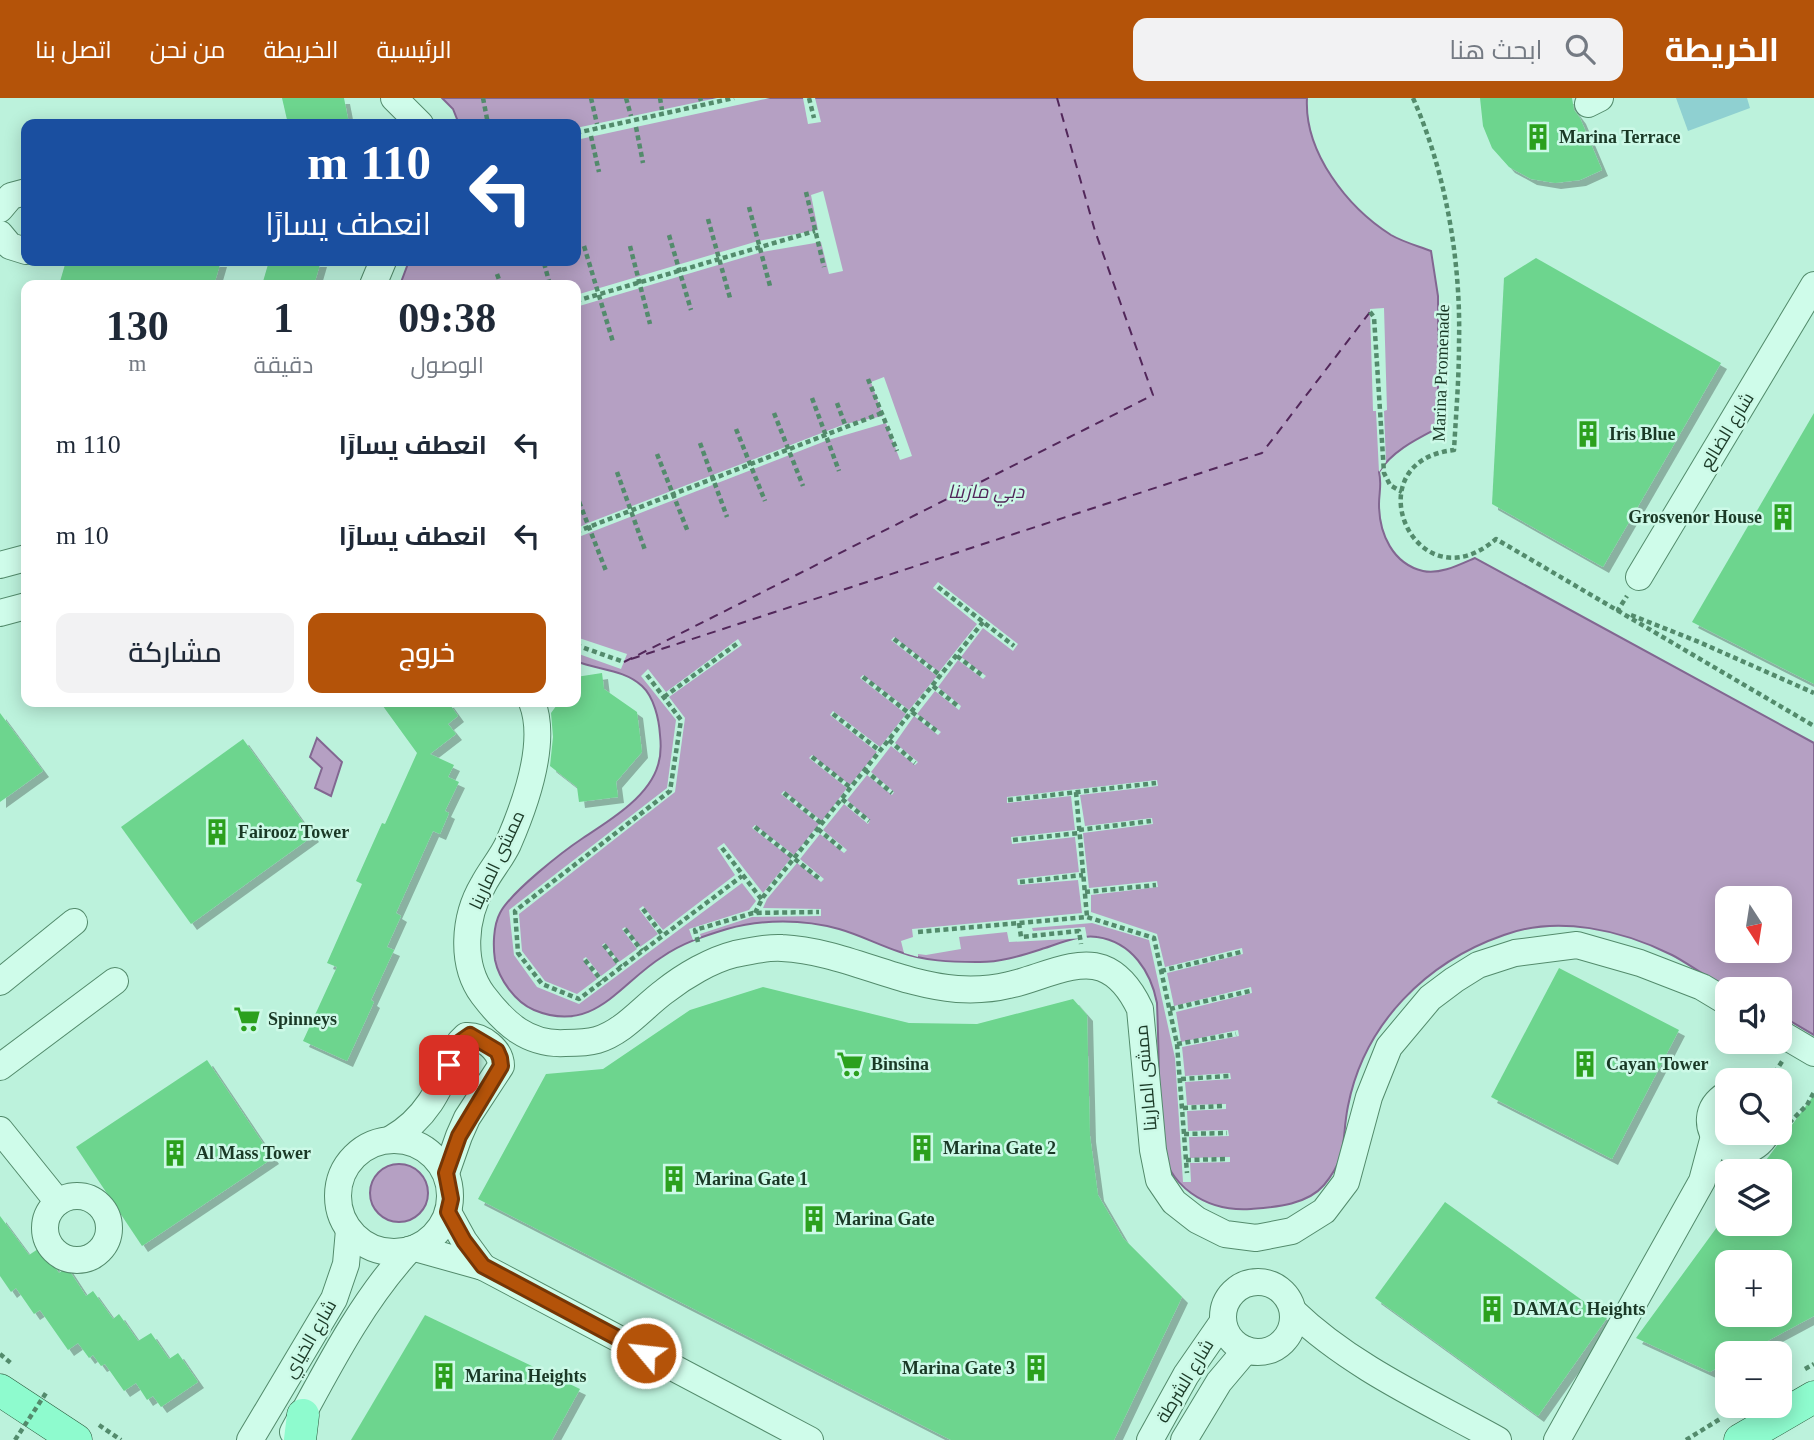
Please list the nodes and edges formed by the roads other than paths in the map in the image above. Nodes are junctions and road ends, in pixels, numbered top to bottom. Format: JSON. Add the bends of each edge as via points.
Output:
{"nodes":[{"id":1,"x":394,"y":98,"type":"edge"},
{"id":2,"x":415,"y":119,"type":"edge"},
{"id":3,"x":21,"y":193,"type":"edge"},
{"id":4,"x":0,"y":209,"type":"edge"},
{"id":5,"x":0,"y":234,"type":"edge"},
{"id":6,"x":21,"y":249,"type":"edge"},
{"id":7,"x":1814,"y":285,"type":"edge"},
{"id":8,"x":1814,"y":314,"type":"edge"},
{"id":9,"x":1788,"y":329,"type":"junction"},
{"id":10,"x":21,"y":559,"type":"edge"},
{"id":11,"x":0,"y":565,"type":"edge"},
{"id":12,"x":1639,"y":578,"type":"dead end"},
{"id":13,"x":21,"y":608,"type":"edge"},
{"id":14,"x":0,"y":613,"type":"edge"},
{"id":15,"x":533,"y":707,"type":"edge"},
{"id":16,"x":74,"y":922,"type":"dead end"},
{"id":17,"x":115,"y":981,"type":"dead end"},
{"id":18,"x":0,"y":982,"type":"edge"},
{"id":19,"x":1715,"y":995,"type":"edge"},
{"id":20,"x":1792,"y":1040,"type":"edge"},
{"id":21,"x":1814,"y":1053,"type":"edge"},
{"id":22,"x":0,"y":1067,"type":"edge"},
{"id":23,"x":1715,"y":1107,"type":"edge"},
{"id":24,"x":0,"y":1130,"type":"edge"},
{"id":25,"x":1714,"y":1136,"type":"junction"},
{"id":26,"x":391,"y":1139,"type":"junction"},
{"id":27,"x":1758,"y":1145,"type":"edge"},
{"id":28,"x":1738,"y":1151,"type":"junction"},
{"id":29,"x":446,"y":1173,"type":"junction"},
{"id":30,"x":1702,"y":1181,"type":"junction"},
{"id":31,"x":58,"y":1202,"type":"dead end"},
{"id":32,"x":448,"y":1212,"type":"junction"},
{"id":33,"x":349,"y":1230,"type":"junction"},
{"id":34,"x":1256,"y":1238,"type":"junction"},
{"id":35,"x":412,"y":1249,"type":"junction"},
{"id":36,"x":483,"y":1266,"type":"junction"},
{"id":37,"x":1255,"y":1282,"type":"junction"},
{"id":38,"x":1293,"y":1311,"type":"junction"},
{"id":39,"x":1222,"y":1323,"type":"junction"},
{"id":40,"x":1277,"y":1347,"type":"junction"},
{"id":41,"x":1246,"y":1350,"type":"junction"},
{"id":42,"x":1350,"y":1358,"type":"junction"},
{"id":43,"x":0,"y":1390,"type":"edge"},
{"id":44,"x":1814,"y":1397,"type":"edge"},
{"id":45,"x":1737,"y":1430,"type":"edge"},
{"id":46,"x":298,"y":1432,"type":"edge"},
{"id":47,"x":75,"y":1440,"type":"edge"},
{"id":48,"x":250,"y":1440,"type":"edge"},
{"id":49,"x":810,"y":1440,"type":"edge"},
{"id":50,"x":1150,"y":1440,"type":"edge"},
{"id":51,"x":1184,"y":1440,"type":"edge"},
{"id":52,"x":1498,"y":1440,"type":"edge"},
{"id":53,"x":1557,"y":1440,"type":"edge"}],
"edges":[{"from":1,"to":2,"type":"street"},
{"from":3,"to":4,"type":"street","via":[[11,196]]},
{"from":5,"to":6,"type":"street","via":[[10,246]]},
{"from":7,"to":9,"type":"street","name":"شارع الضالع"},
{"from":8,"to":9,"type":"street"},
{"from":9,"to":12,"type":"street","name":"شارع الضالع"},
{"from":10,"to":11,"type":"street"},
{"from":13,"to":14,"type":"street"},
{"from":15,"to":34,"type":"street","name":"ممشى المارينا","via":[[539,729],[523,805],[467,924],[469,962],[482,994],[526,1038],[550,1044],[596,1040],[613,1033],[698,969],[733,954],[780,948],[826,954],[911,982],[958,989],[1009,985],[1084,965],[1101,967],[1119,977],[1140,1009],[1159,1180],[1174,1202],[1197,1220],[1225,1234]]},
{"from":16,"to":18,"type":"street"},
{"from":17,"to":22,"type":"street"},
{"from":19,"to":34,"type":"street","name":"ممشى المارينا","via":[[1640,963],[1577,945],[1515,953],[1478,965],[1430,998],[1389,1047],[1369,1097],[1346,1182],[1324,1211],[1293,1231]]},
{"from":20,"to":21,"type":"street"},
{"from":23,"to":25,"type":"street","via":[[1710,1116]]},
{"from":24,"to":31,"type":"street"},
{"from":25,"to":28,"type":"street","via":[[1728,1149]]},
{"from":25,"to":30,"type":"street"},
{"from":26,"to":29,"type":"street","via":[[430,1151]]},
{"from":26,"to":29,"type":"street","via":[[414,1123],[432,1101],[463,1039],[470,1035],[478,1038],[497,1051],[501,1066],[467,1118]]},
{"from":26,"to":33,"type":"street","via":[[354,1155],[340,1179],[338,1206]]},
{"from":27,"to":28,"type":"street"},
{"from":28,"to":30,"type":"street"},
{"from":29,"to":32,"type":"street","via":[[451,1199]]},
{"from":30,"to":53,"type":"street"},
{"from":32,"to":35,"type":"street","via":[[432,1237]]},
{"from":32,"to":36,"type":"street"},
{"from":33,"to":35,"type":"street","via":[[382,1251]]},
{"from":33,"to":48,"type":"street","name":"شارع الخياي","via":[[346,1264],[334,1300]]},
{"from":34,"to":37,"type":"street"},
{"from":35,"to":36,"type":"street"},
{"from":35,"to":46,"type":"street","name":"شارع الخياي","via":[[360,1315]]},
{"from":36,"to":49,"type":"street"},
{"from":37,"to":38,"type":"street","via":[[1284,1293]]},
{"from":37,"to":39,"type":"street","via":[[1226,1300]]},
{"from":38,"to":40,"type":"street","via":[[1290,1331]]},
{"from":38,"to":42,"type":"street"},
{"from":39,"to":41,"type":"street","via":[[1233,1343]]},
{"from":39,"to":50,"type":"street","name":"شارع الشرطة"},
{"from":40,"to":41,"type":"street","via":[[1266,1352]]},
{"from":40,"to":42,"type":"street"},
{"from":41,"to":51,"type":"street","name":"شارع الشرطة","via":[[1219,1382]]},
{"from":42,"to":52,"type":"street"},
{"from":43,"to":47,"type":"main road"},
{"from":44,"to":45,"type":"main road"}]}
